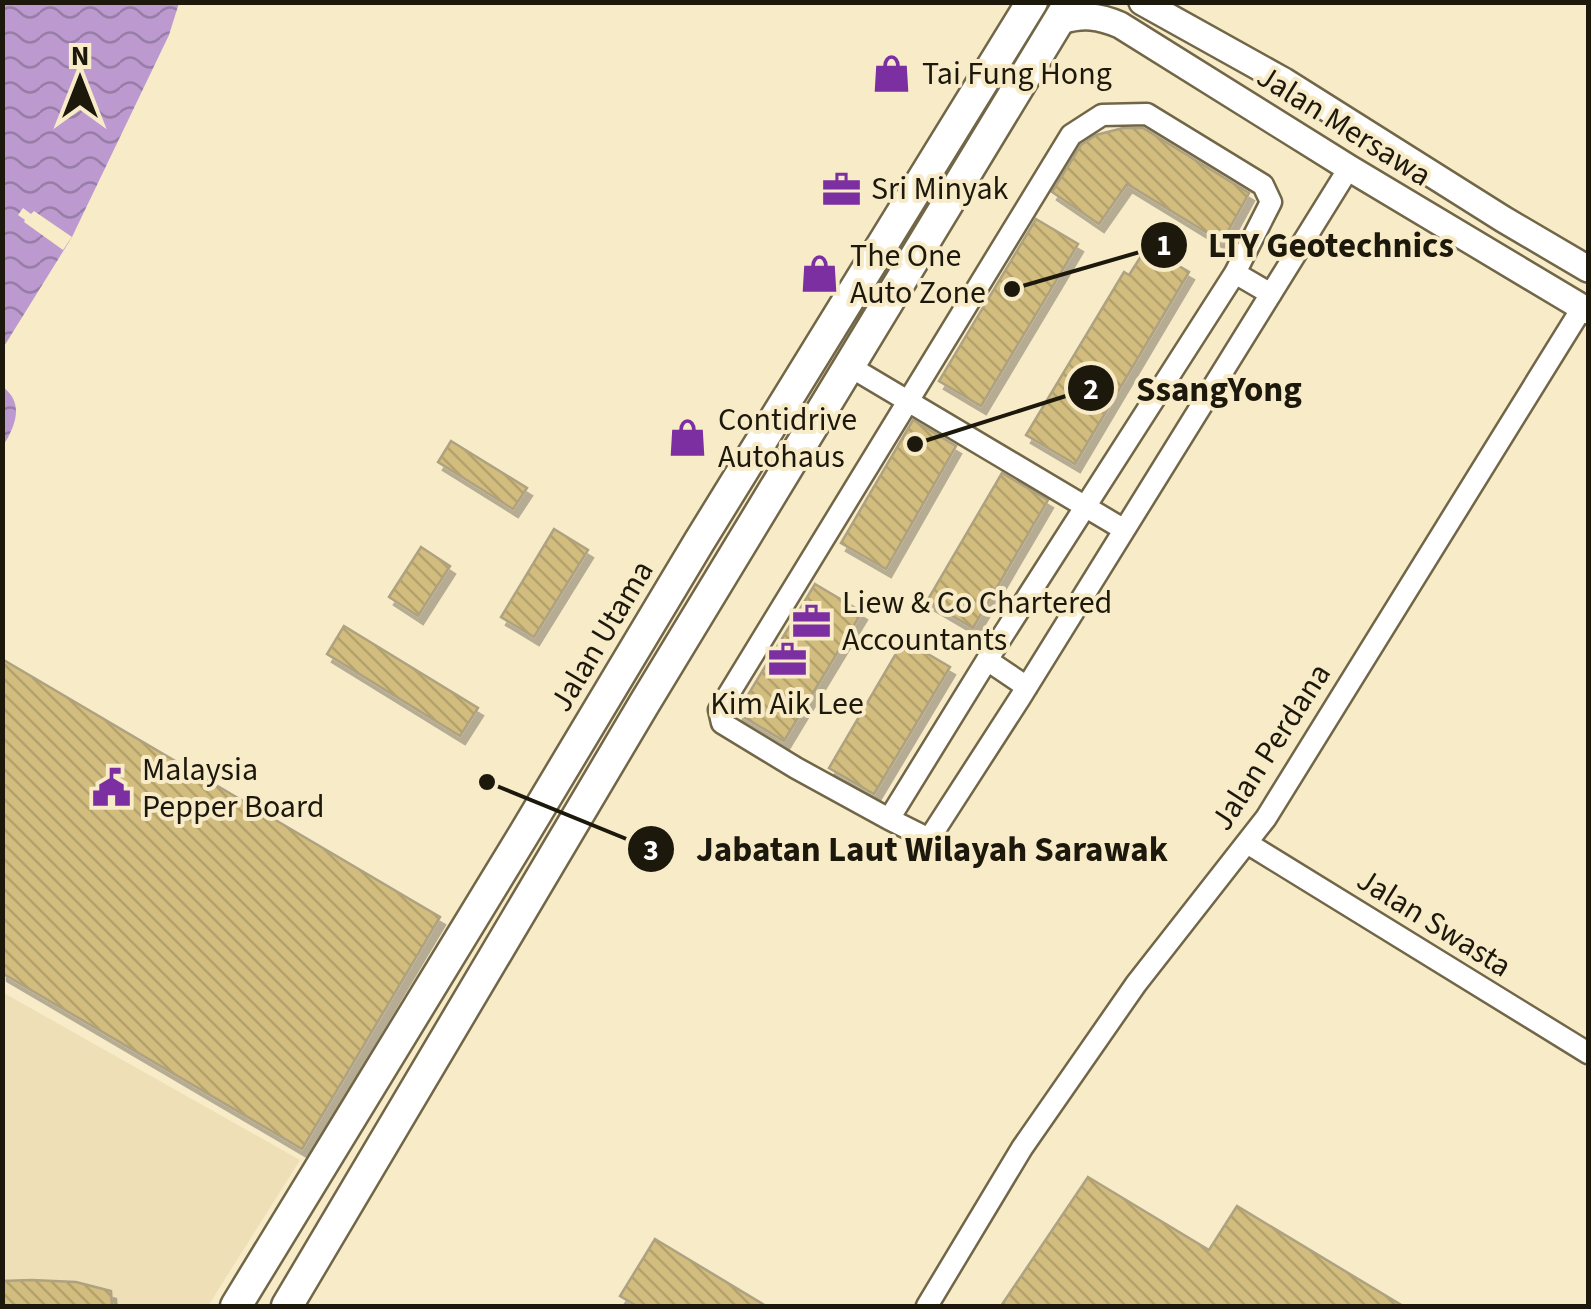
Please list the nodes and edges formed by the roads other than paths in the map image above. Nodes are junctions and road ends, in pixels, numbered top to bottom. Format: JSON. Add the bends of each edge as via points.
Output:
{"nodes":[{"id":1,"x":1032,"y":2,"type":"edge"},
{"id":2,"x":1142,"y":2,"type":"edge"},
{"id":3,"x":1066,"y":12,"type":"edge"},
{"id":4,"x":1350,"y":168,"type":"junction"},
{"id":5,"x":1588,"y":269,"type":"edge"},
{"id":6,"x":1235,"y":274,"type":"junction"},
{"id":7,"x":1271,"y":294,"type":"junction"},
{"id":8,"x":1585,"y":310,"type":"edge"},
{"id":9,"x":850,"y":366,"type":"junction"},
{"id":10,"x":910,"y":401,"type":"junction"},
{"id":11,"x":1084,"y":508,"type":"junction"},
{"id":12,"x":1123,"y":529,"type":"junction"},
{"id":13,"x":987,"y":660,"type":"junction"},
{"id":14,"x":1026,"y":687,"type":"junction"},
{"id":15,"x":889,"y":818,"type":"junction"},
{"id":16,"x":1247,"y":843,"type":"junction"},
{"id":17,"x":1588,"y":1054,"type":"edge"},
{"id":18,"x":236,"y":1306,"type":"edge"},
{"id":19,"x":287,"y":1306,"type":"edge"},
{"id":20,"x":927,"y":1306,"type":"edge"}],
"edges":[{"from":1,"to":18,"type":"main road","name":"Jalan Utama"},
{"from":2,"to":5,"type":"street","name":"Jalan Mersawa","via":[[1284,81]]},
{"from":3,"to":4,"type":"street","name":"Jalan Mersawa","via":[[1120,25]]},
{"from":3,"to":9,"type":"main road"},
{"from":4,"to":7,"type":"street"},
{"from":4,"to":8,"type":"street","name":"Jalan Mersawa"},
{"from":6,"to":7,"type":"street"},
{"from":6,"to":10,"type":"street","via":[[1270,202],[1263,185],[1147,114],[1102,115],[1071,135]]},
{"from":6,"to":11,"type":"street"},
{"from":7,"to":12,"type":"street"},
{"from":8,"to":16,"type":"street","name":"Jalan Perdana"},
{"from":9,"to":10,"type":"street"},
{"from":9,"to":19,"type":"main road"},
{"from":10,"to":11,"type":"street"},
{"from":10,"to":15,"type":"street","via":[[719,710],[722,723]]},
{"from":11,"to":12,"type":"street"},
{"from":11,"to":13,"type":"street"},
{"from":12,"to":14,"type":"street"},
{"from":13,"to":14,"type":"street"},
{"from":13,"to":15,"type":"street"},
{"from":14,"to":15,"type":"street","via":[[930,839]]},
{"from":16,"to":17,"type":"street","name":"Jalan Swasta"},
{"from":16,"to":20,"type":"street","name":"Jalan Perdana","via":[[1136,984],[1022,1148]]}]}
